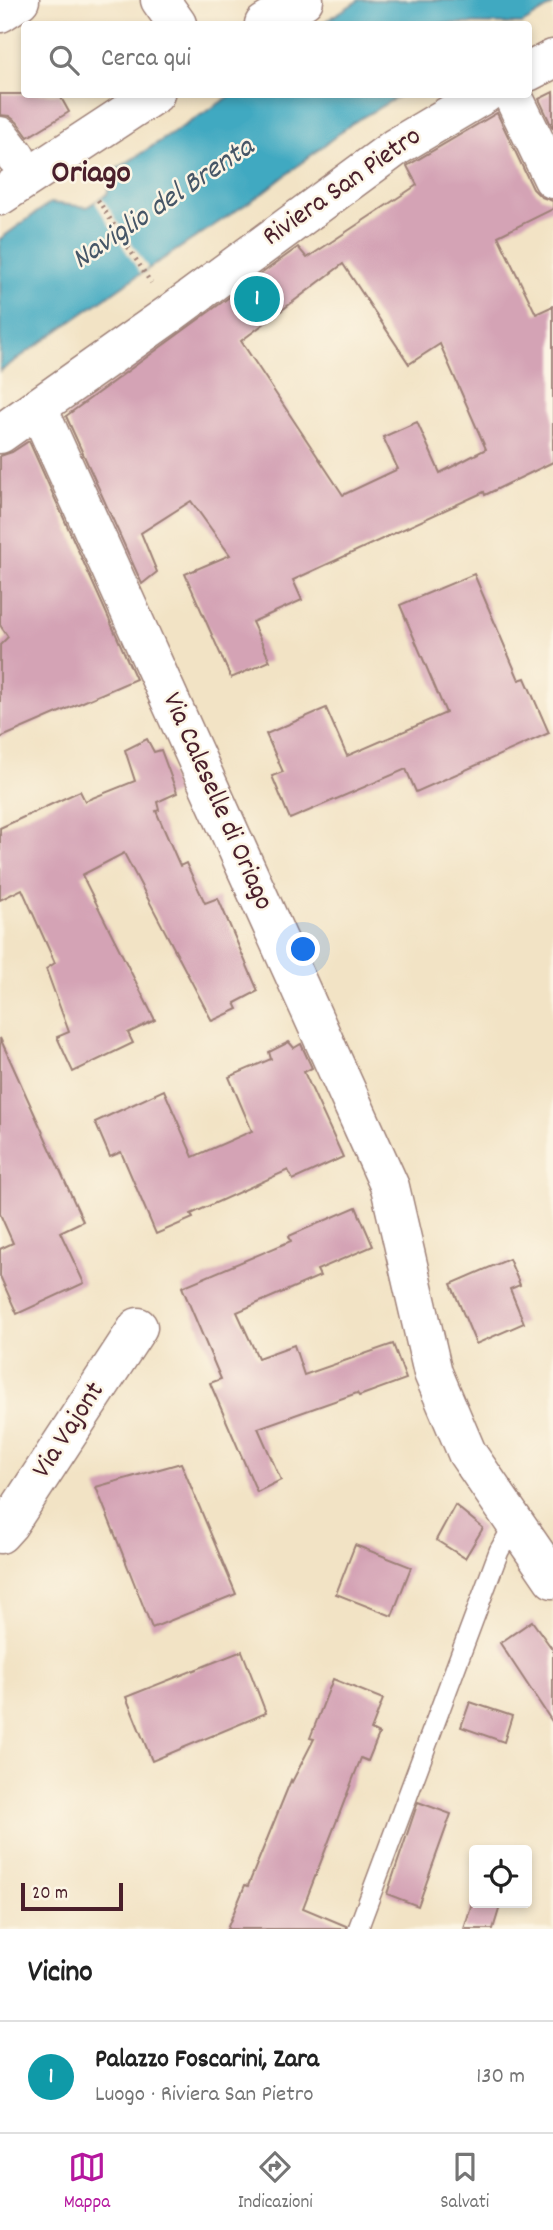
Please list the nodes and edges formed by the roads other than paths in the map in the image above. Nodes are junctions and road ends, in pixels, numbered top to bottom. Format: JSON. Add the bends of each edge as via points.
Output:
{"nodes":[{"id":1,"x":20,"y":0,"type":"edge"},
{"id":2,"x":160,"y":0,"type":"edge"},
{"id":3,"x":304,"y":0,"type":"edge"},
{"id":4,"x":0,"y":13,"type":"edge"},
{"id":5,"x":175,"y":21,"type":"edge"},
{"id":6,"x":269,"y":21,"type":"edge"},
{"id":7,"x":553,"y":60,"type":"edge"},
{"id":8,"x":532,"y":70,"type":"edge"},
{"id":9,"x":149,"y":98,"type":"edge"},
{"id":10,"x":478,"y":98,"type":"edge"},
{"id":11,"x":514,"y":98,"type":"edge"},
{"id":12,"x":553,"y":179,"type":"edge"},
{"id":13,"x":0,"y":196,"type":"edge"},
{"id":14,"x":38,"y":408,"type":"junction"},
{"id":15,"x":0,"y":434,"type":"edge"},
{"id":16,"x":138,"y":1327,"type":"dead end"},
{"id":17,"x":515,"y":1523,"type":"junction"},
{"id":18,"x":0,"y":1534,"type":"edge"},
{"id":19,"x":553,"y":1579,"type":"edge"},
{"id":20,"x":358,"y":1929,"type":"edge"}],
"edges":[{"from":1,"to":4,"type":"street"},
{"from":2,"to":5,"type":"street"},
{"from":3,"to":6,"type":"street"},
{"from":7,"to":8,"type":"street"},
{"from":9,"to":13,"type":"street"},
{"from":10,"to":14,"type":"street","name":"Riviera San Pietro","via":[[396,146]]},
{"from":11,"to":12,"type":"street"},
{"from":14,"to":15,"type":"street","name":"Riviera San Pietro"},
{"from":14,"to":17,"type":"street","name":"Via Caleselle di Oriago","via":[[390,1187],[433,1373],[467,1453]]},
{"from":16,"to":18,"type":"street","name":"Via Vajont"},
{"from":17,"to":19,"type":"street","name":"Via Caleselle di Oriago"},
{"from":17,"to":20,"type":"lane","via":[[499,1551]]}]}
